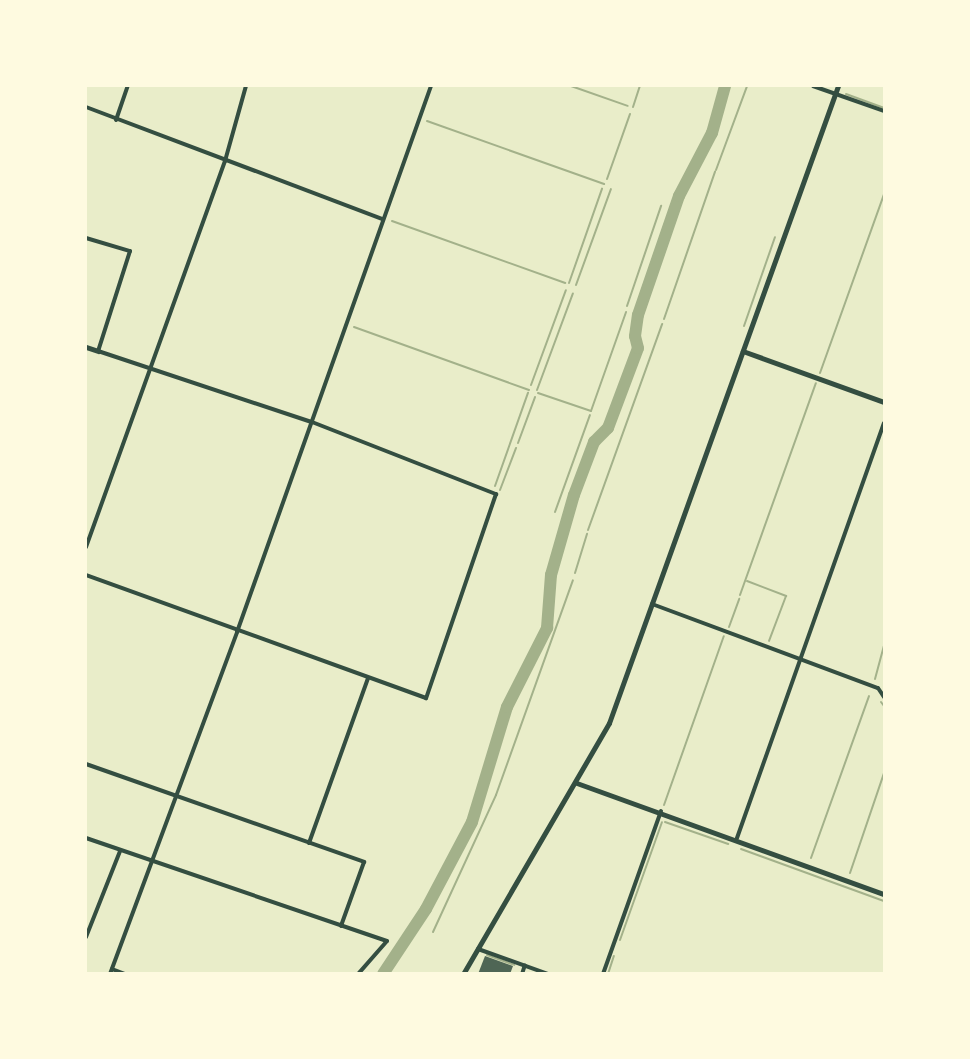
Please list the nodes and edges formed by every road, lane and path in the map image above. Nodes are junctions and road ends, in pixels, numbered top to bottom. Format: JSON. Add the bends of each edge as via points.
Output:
{"nodes":[{"id":1,"x":128,"y":86,"type":"edge"},
{"id":2,"x":246,"y":86,"type":"edge"},
{"id":3,"x":431,"y":86,"type":"edge"},
{"id":4,"x":813,"y":86,"type":"edge"},
{"id":5,"x":838,"y":86,"type":"edge"},
{"id":6,"x":835,"y":94,"type":"junction"},
{"id":7,"x":86,"y":107,"type":"edge"},
{"id":8,"x":885,"y":111,"type":"edge"},
{"id":9,"x":116,"y":120,"type":"junction"},
{"id":10,"x":225,"y":161,"type":"junction"},
{"id":11,"x":383,"y":219,"type":"junction"},
{"id":12,"x":86,"y":238,"type":"edge"},
{"id":13,"x":86,"y":347,"type":"edge"},
{"id":14,"x":98,"y":351,"type":"junction"},
{"id":15,"x":743,"y":351,"type":"junction"},
{"id":16,"x":150,"y":367,"type":"junction"},
{"id":17,"x":885,"y":402,"type":"edge"},
{"id":18,"x":312,"y":422,"type":"junction"},
{"id":19,"x":885,"y":423,"type":"edge"},
{"id":20,"x":86,"y":547,"type":"edge"},
{"id":21,"x":86,"y":575,"type":"edge"},
{"id":22,"x":652,"y":604,"type":"junction"},
{"id":23,"x":237,"y":632,"type":"junction"},
{"id":24,"x":800,"y":658,"type":"junction"},
{"id":25,"x":368,"y":678,"type":"junction"},
{"id":26,"x":885,"y":698,"type":"edge"},
{"id":27,"x":86,"y":764,"type":"edge"},
{"id":28,"x":577,"y":783,"type":"junction"},
{"id":29,"x":175,"y":796,"type":"junction"},
{"id":30,"x":661,"y":811,"type":"junction"},
{"id":31,"x":86,"y":838,"type":"edge"},
{"id":32,"x":738,"y":838,"type":"junction"},
{"id":33,"x":309,"y":843,"type":"junction"},
{"id":34,"x":120,"y":850,"type":"junction"},
{"id":35,"x":152,"y":861,"type":"junction"},
{"id":36,"x":885,"y":894,"type":"edge"},
{"id":37,"x":341,"y":927,"type":"junction"},
{"id":38,"x":86,"y":938,"type":"edge"},
{"id":39,"x":478,"y":949,"type":"junction"},
{"id":40,"x":525,"y":966,"type":"junction"},
{"id":41,"x":111,"y":971,"type":"edge"},
{"id":42,"x":125,"y":974,"type":"edge"},
{"id":43,"x":358,"y":974,"type":"edge"},
{"id":44,"x":463,"y":974,"type":"edge"},
{"id":45,"x":522,"y":974,"type":"edge"},
{"id":46,"x":548,"y":974,"type":"edge"},
{"id":47,"x":603,"y":974,"type":"edge"}],
"edges":[{"from":1,"to":9,"type":"street"},
{"from":2,"to":10,"type":"street"},
{"from":3,"to":11,"type":"street"},
{"from":4,"to":6,"type":"street"},
{"from":5,"to":6,"type":"main road"},
{"from":6,"to":8,"type":"street"},
{"from":6,"to":15,"type":"main road"},
{"from":7,"to":9,"type":"street"},
{"from":9,"to":10,"type":"street"},
{"from":10,"to":11,"type":"street"},
{"from":10,"to":16,"type":"street"},
{"from":11,"to":18,"type":"street"},
{"from":12,"to":14,"type":"street","via":[[130,251]]},
{"from":13,"to":14,"type":"street"},
{"from":14,"to":16,"type":"street"},
{"from":15,"to":17,"type":"street"},
{"from":15,"to":22,"type":"main road"},
{"from":16,"to":18,"type":"street"},
{"from":16,"to":20,"type":"street"},
{"from":18,"to":23,"type":"street"},
{"from":18,"to":25,"type":"street","via":[[496,494],[426,698]]},
{"from":19,"to":24,"type":"street"},
{"from":21,"to":23,"type":"street"},
{"from":22,"to":24,"type":"street"},
{"from":22,"to":28,"type":"main road","via":[[609,723]]},
{"from":23,"to":25,"type":"street"},
{"from":23,"to":29,"type":"street"},
{"from":24,"to":26,"type":"street","via":[[878,688]]},
{"from":24,"to":32,"type":"street"},
{"from":25,"to":33,"type":"street"},
{"from":27,"to":29,"type":"street"},
{"from":28,"to":30,"type":"street"},
{"from":28,"to":39,"type":"main road"},
{"from":29,"to":33,"type":"street"},
{"from":29,"to":35,"type":"street"},
{"from":30,"to":32,"type":"street"},
{"from":30,"to":47,"type":"street"},
{"from":31,"to":34,"type":"street"},
{"from":32,"to":36,"type":"street"},
{"from":33,"to":37,"type":"street","via":[[364,862]]},
{"from":34,"to":35,"type":"street"},
{"from":34,"to":38,"type":"street"},
{"from":35,"to":37,"type":"street"},
{"from":35,"to":41,"type":"street"},
{"from":37,"to":43,"type":"street","via":[[387,941]]},
{"from":39,"to":40,"type":"street"},
{"from":39,"to":44,"type":"main road"},
{"from":40,"to":45,"type":"street"},
{"from":40,"to":46,"type":"street"},
{"from":41,"to":42,"type":"street"}]}
